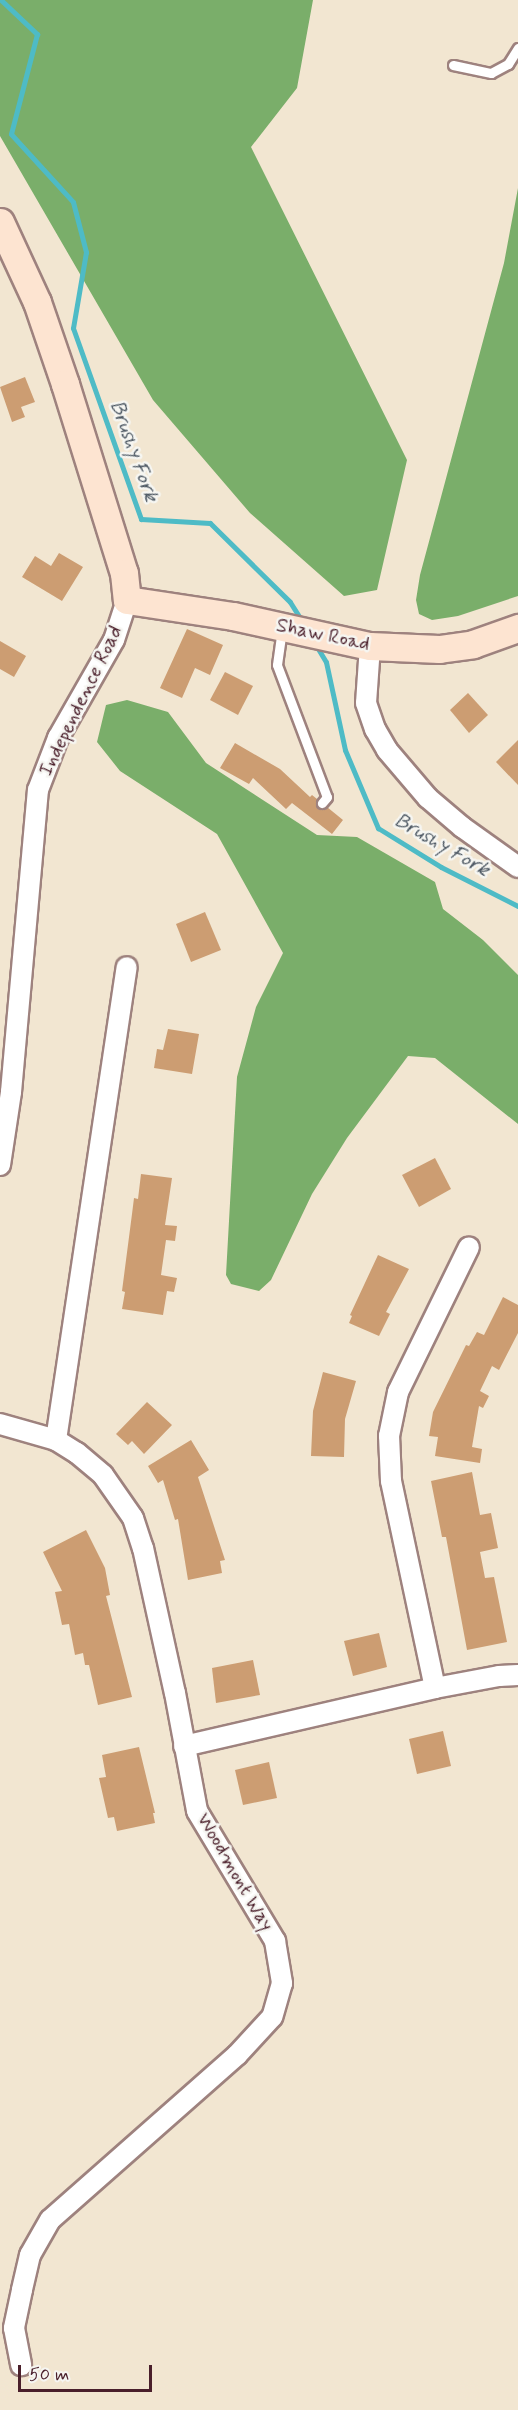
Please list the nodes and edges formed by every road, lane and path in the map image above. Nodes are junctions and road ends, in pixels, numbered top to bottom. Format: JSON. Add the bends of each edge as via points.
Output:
{"nodes":[{"id":1,"x":518,"y":48,"type":"edge"},
{"id":2,"x":453,"y":65,"type":"dead end"},
{"id":3,"x":0,"y":222,"type":"edge"},
{"id":4,"x":127,"y":600,"type":"junction"},
{"id":5,"x":282,"y":626,"type":"junction"},
{"id":6,"x":518,"y":628,"type":"edge"},
{"id":7,"x":370,"y":646,"type":"junction"},
{"id":8,"x":322,"y":803,"type":"dead end"},
{"id":9,"x":518,"y":867,"type":"edge"},
{"id":10,"x":127,"y":967,"type":"dead end"},
{"id":11,"x":0,"y":1165,"type":"edge"},
{"id":12,"x":470,"y":1247,"type":"dead end"},
{"id":13,"x":0,"y":1424,"type":"edge"},
{"id":14,"x":56,"y":1440,"type":"junction"},
{"id":15,"x":518,"y":1675,"type":"edge"},
{"id":16,"x":435,"y":1688,"type":"junction"},
{"id":17,"x":184,"y":1746,"type":"junction"},
{"id":18,"x":21,"y":2365,"type":"dead end"}],
"edges":[{"from":1,"to":2,"type":"lane","via":[[508,64],[491,73]]},
{"from":3,"to":4,"type":"main road","name":"Independence Road","via":[[37,302],[65,384],[124,573]]},
{"from":4,"to":5,"type":"main road","name":"Shaw Road"},
{"from":4,"to":11,"type":"street","name":"Independence Road","via":[[114,640],[58,738],[38,790],[11,1092]]},
{"from":5,"to":7,"type":"main road","name":"Shaw Road"},
{"from":5,"to":8,"type":"lane","via":[[277,665],[327,797]]},
{"from":6,"to":7,"type":"main road","name":"Shaw Road","via":[[473,644],[439,649]]},
{"from":7,"to":9,"type":"street","via":[[366,703],[387,750],[428,798]]},
{"from":10,"to":14,"type":"street"},
{"from":12,"to":16,"type":"street","via":[[398,1392],[388,1436],[391,1481]]},
{"from":13,"to":14,"type":"street","name":"Woodmont Way"},
{"from":14,"to":17,"type":"street","name":"Woodmont Way","via":[[103,1475],[133,1518]]},
{"from":15,"to":16,"type":"street"},
{"from":16,"to":17,"type":"street"},
{"from":17,"to":18,"type":"street","name":"Woodmont Way","via":[[197,1811],[275,1941],[282,1983],[272,2017],[237,2055],[50,2220],[30,2255],[14,2328]]}]}
